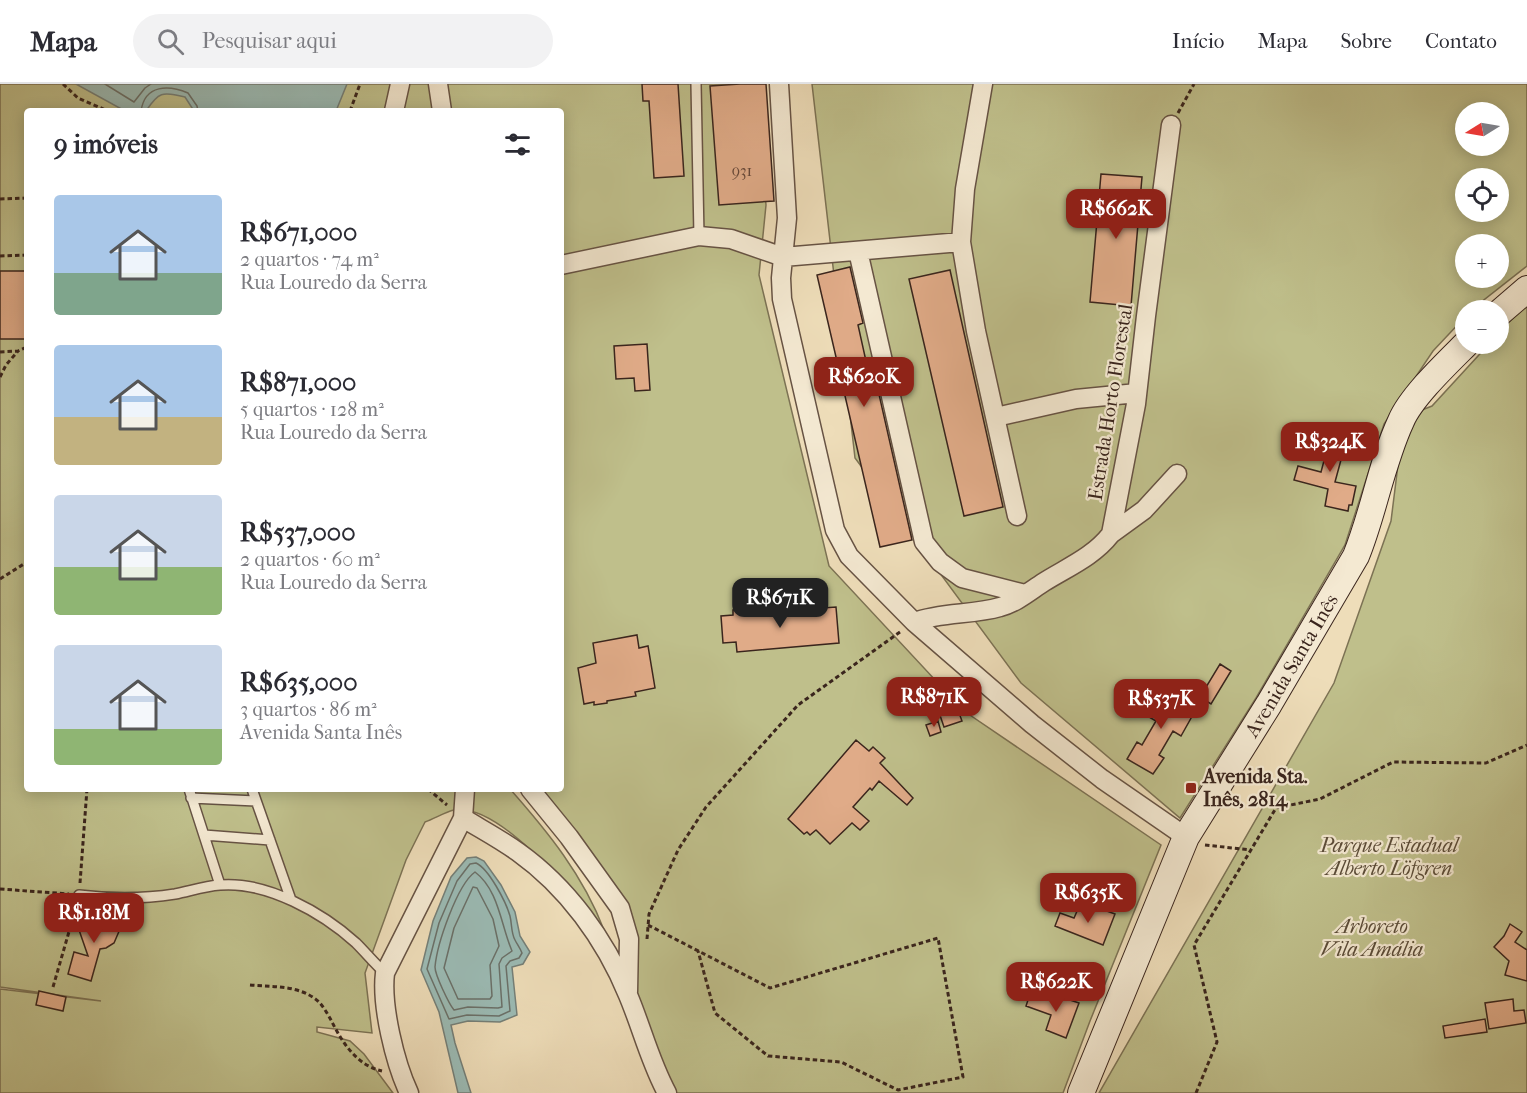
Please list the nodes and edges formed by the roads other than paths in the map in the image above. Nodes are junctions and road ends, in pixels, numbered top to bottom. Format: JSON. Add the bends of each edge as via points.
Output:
{"nodes":[{"id":1,"x":400,"y":84,"type":"edge"},
{"id":2,"x":438,"y":84,"type":"edge"},
{"id":3,"x":696,"y":84,"type":"edge"},
{"id":4,"x":779,"y":84,"type":"edge"},
{"id":5,"x":983,"y":84,"type":"edge"},
{"id":6,"x":395,"y":108,"type":"edge"},
{"id":7,"x":442,"y":108,"type":"edge"},
{"id":8,"x":1171,"y":125,"type":"road end"},
{"id":9,"x":699,"y":236,"type":"junction"},
{"id":10,"x":962,"y":242,"type":"junction"},
{"id":11,"x":858,"y":251,"type":"junction"},
{"id":12,"x":783,"y":257,"type":"junction"},
{"id":13,"x":564,"y":264,"type":"edge"},
{"id":14,"x":1527,"y":289,"type":"edge"},
{"id":15,"x":1509,"y":305,"type":"edge"},
{"id":16,"x":1456,"y":354,"type":"edge"},
{"id":17,"x":1137,"y":393,"type":"junction"},
{"id":18,"x":996,"y":417,"type":"junction"},
{"id":19,"x":1178,"y":474,"type":"dead end"},
{"id":20,"x":1017,"y":516,"type":"dead end"},
{"id":21,"x":1111,"y":534,"type":"junction"},
{"id":22,"x":1025,"y":594,"type":"junction"},
{"id":23,"x":914,"y":622,"type":"junction"},
{"id":24,"x":253,"y":792,"type":"edge"},
{"id":25,"x":465,"y":792,"type":"edge"},
{"id":26,"x":532,"y":792,"type":"edge"},
{"id":27,"x":190,"y":793,"type":"edge"},
{"id":28,"x":256,"y":801,"type":"junction"},
{"id":29,"x":463,"y":818,"type":"junction"},
{"id":30,"x":204,"y":835,"type":"junction"},
{"id":31,"x":270,"y":840,"type":"junction"},
{"id":32,"x":1185,"y":840,"type":"junction"},
{"id":33,"x":220,"y":885,"type":"junction"},
{"id":34,"x":80,"y":896,"type":"road end"},
{"id":35,"x":291,"y":900,"type":"junction"},
{"id":36,"x":385,"y":974,"type":"junction"},
{"id":37,"x":630,"y":1000,"type":"junction"},
{"id":38,"x":409,"y":1093,"type":"edge"},
{"id":39,"x":667,"y":1093,"type":"edge"},
{"id":40,"x":1081,"y":1093,"type":"edge"}],
"edges":[{"from":1,"to":6,"type":"street"},
{"from":2,"to":7,"type":"street"},
{"from":3,"to":9,"type":"lane"},
{"from":4,"to":12,"type":"street","via":[[786,196]]},
{"from":5,"to":10,"type":"street","via":[[964,189]]},
{"from":8,"to":17,"type":"street","name":"Estrada Horto Florestal"},
{"from":9,"to":12,"type":"street","via":[[731,239]]},
{"from":9,"to":13,"type":"street"},
{"from":10,"to":11,"type":"street"},
{"from":10,"to":18,"type":"street","via":[[976,332]]},
{"from":11,"to":12,"type":"street"},
{"from":11,"to":22,"type":"street","via":[[924,542],[940,562],[962,578]]},
{"from":12,"to":23,"type":"street","via":[[782,299],[835,530],[849,556]]},
{"from":14,"to":15,"type":"main road"},
{"from":16,"to":32,"type":"main road","name":"Avenida Santa Inês","via":[[1405,414],[1356,556]]},
{"from":17,"to":18,"type":"street","via":[[1076,399]]},
{"from":17,"to":21,"type":"street","name":"Estrada Horto Florestal"},
{"from":18,"to":20,"type":"street"},
{"from":19,"to":21,"type":"street","via":[[1144,510]]},
{"from":21,"to":22,"type":"street","via":[[1082,561]]},
{"from":22,"to":23,"type":"street","via":[[1000,607]]},
{"from":23,"to":32,"type":"street","via":[[1032,724]]},
{"from":24,"to":28,"type":"lane"},
{"from":25,"to":29,"type":"street"},
{"from":26,"to":37,"type":"street","via":[[620,908],[629,939]]},
{"from":27,"to":28,"type":"lane"},
{"from":27,"to":30,"type":"lane"},
{"from":28,"to":31,"type":"lane"},
{"from":29,"to":36,"type":"street"},
{"from":29,"to":37,"type":"street","via":[[517,851],[545,873],[578,908],[602,942]]},
{"from":30,"to":31,"type":"lane"},
{"from":30,"to":33,"type":"lane"},
{"from":31,"to":35,"type":"lane"},
{"from":32,"to":40,"type":"main road","name":"Avenida Santa Inês"},
{"from":33,"to":34,"type":"lane","via":[[147,898]]},
{"from":33,"to":35,"type":"lane","via":[[247,886]]},
{"from":35,"to":36,"type":"lane","via":[[356,944]]},
{"from":36,"to":38,"type":"street","via":[[385,999],[399,1067]]},
{"from":37,"to":39,"type":"street"}]}
